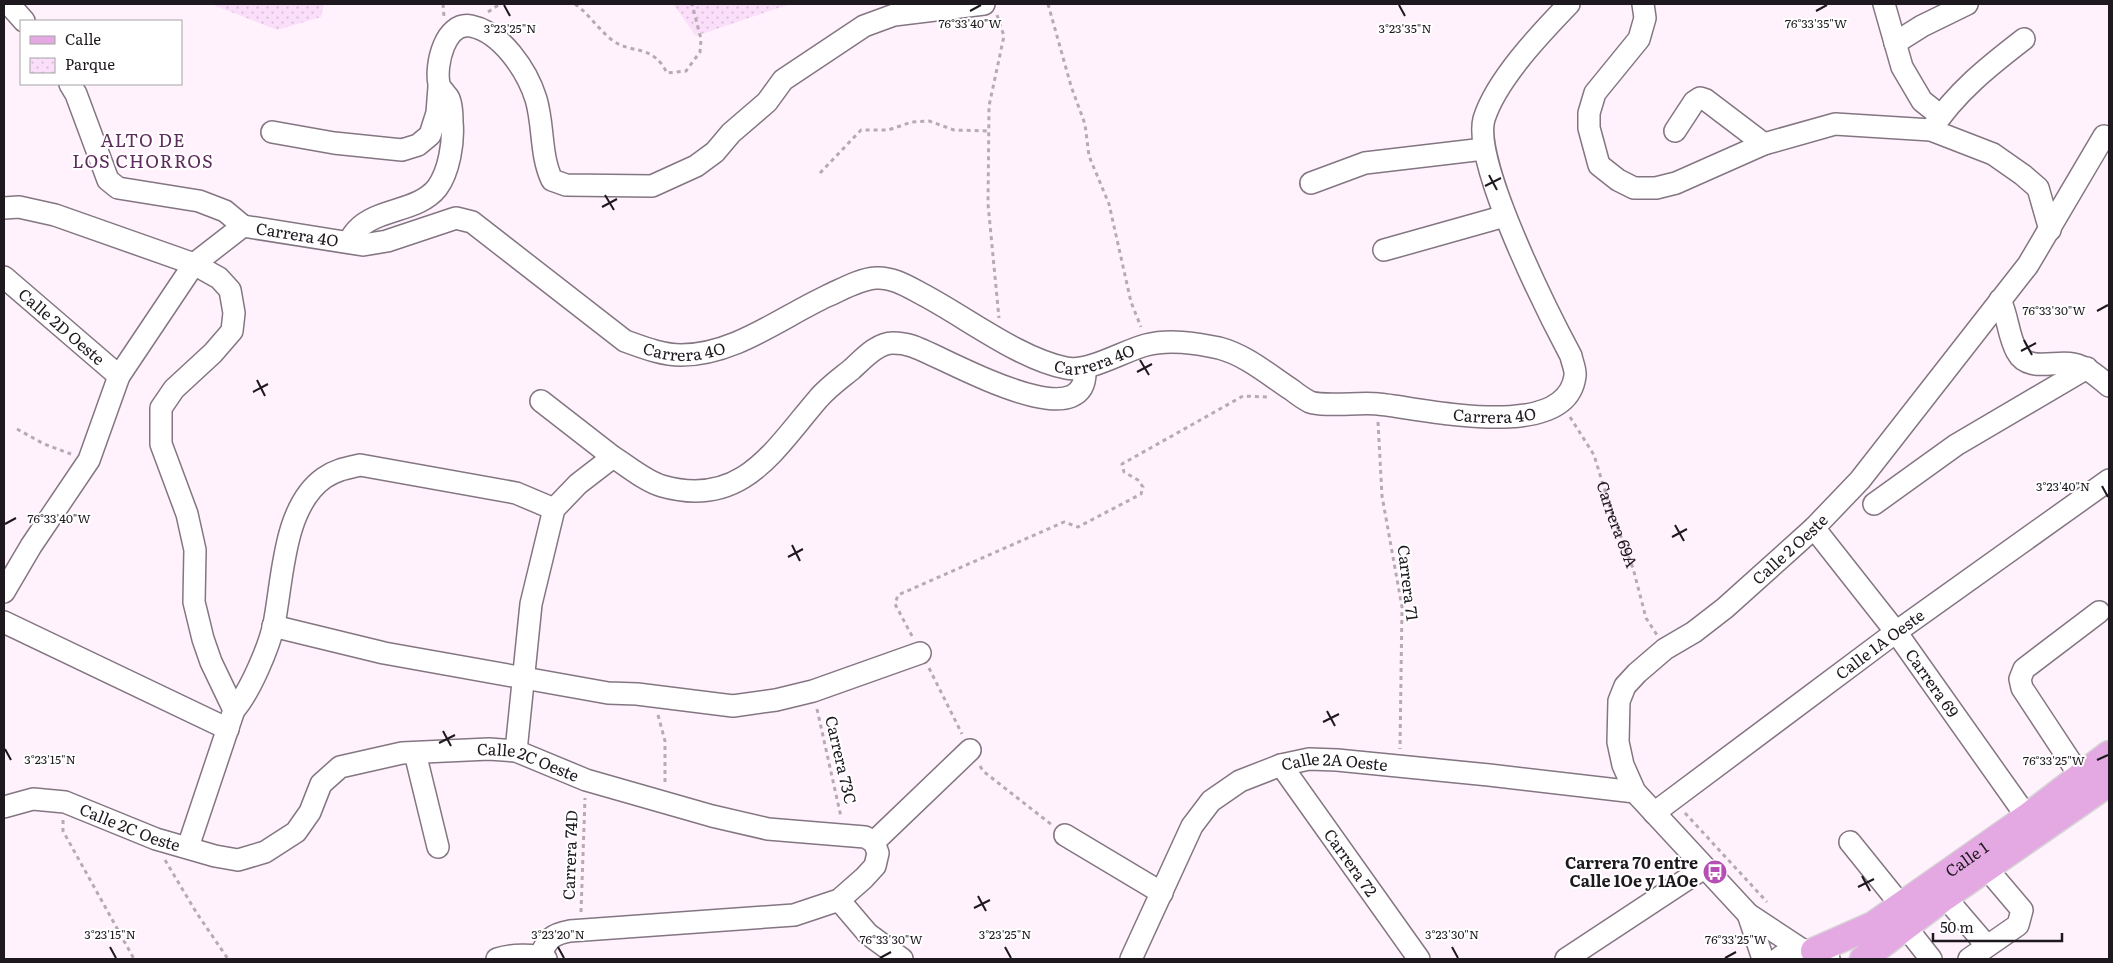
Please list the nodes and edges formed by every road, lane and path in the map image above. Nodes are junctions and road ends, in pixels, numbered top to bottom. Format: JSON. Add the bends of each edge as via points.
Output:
{"nodes":[{"id":1,"x":9,"y":4,"type":"edge"},
{"id":2,"x":575,"y":4,"type":"edge"},
{"id":3,"x":692,"y":4,"type":"edge"},
{"id":4,"x":1048,"y":4,"type":"edge"},
{"id":5,"x":1570,"y":4,"type":"edge"},
{"id":6,"x":1643,"y":4,"type":"edge"},
{"id":7,"x":1884,"y":4,"type":"edge"},
{"id":8,"x":1967,"y":4,"type":"edge"},
{"id":9,"x":990,"y":8,"type":"edge"},
{"id":10,"x":23,"y":20,"type":"edge"},
{"id":11,"x":2024,"y":39,"type":"dead end"},
{"id":12,"x":1894,"y":43,"type":"junction"},
{"id":13,"x":71,"y":85,"type":"edge"},
{"id":14,"x":439,"y":85,"type":"junction"},
{"id":15,"x":1936,"y":123,"type":"junction"},
{"id":16,"x":989,"y":131,"type":"junction"},
{"id":17,"x":1675,"y":131,"type":"dead end"},
{"id":18,"x":272,"y":132,"type":"dead end"},
{"id":19,"x":2104,"y":136,"type":"dead end"},
{"id":20,"x":1764,"y":144,"type":"junction"},
{"id":21,"x":1484,"y":149,"type":"junction"},
{"id":22,"x":820,"y":173,"type":"dead end"},
{"id":23,"x":1311,"y":183,"type":"dead end"},
{"id":24,"x":4,"y":208,"type":"edge"},
{"id":25,"x":1505,"y":216,"type":"junction"},
{"id":26,"x":243,"y":226,"type":"junction"},
{"id":27,"x":2050,"y":230,"type":"junction"},
{"id":28,"x":349,"y":242,"type":"junction"},
{"id":29,"x":1384,"y":250,"type":"dead end"},
{"id":30,"x":194,"y":264,"type":"junction"},
{"id":31,"x":4,"y":277,"type":"edge"},
{"id":32,"x":2000,"y":300,"type":"junction"},
{"id":33,"x":1001,"y":341,"type":"junction"},
{"id":34,"x":1147,"y":344,"type":"junction"},
{"id":35,"x":2087,"y":368,"type":"junction"},
{"id":36,"x":1084,"y":369,"type":"junction"},
{"id":37,"x":119,"y":376,"type":"junction"},
{"id":38,"x":2109,"y":386,"type":"edge"},
{"id":39,"x":1274,"y":398,"type":"dead end"},
{"id":40,"x":541,"y":401,"type":"dead end"},
{"id":41,"x":1560,"y":402,"type":"junction"},
{"id":42,"x":1376,"y":403,"type":"junction"},
{"id":43,"x":17,"y":429,"type":"dead end"},
{"id":44,"x":613,"y":457,"type":"junction"},
{"id":45,"x":89,"y":460,"type":"junction"},
{"id":46,"x":2109,"y":480,"type":"edge"},
{"id":47,"x":1874,"y":504,"type":"dead end"},
{"id":48,"x":554,"y":509,"type":"junction"},
{"id":49,"x":1814,"y":528,"type":"junction"},
{"id":50,"x":4,"y":592,"type":"edge"},
{"id":51,"x":2098,"y":612,"type":"dead end"},
{"id":52,"x":4,"y":622,"type":"edge"},
{"id":53,"x":273,"y":626,"type":"junction"},
{"id":54,"x":1896,"y":632,"type":"junction"},
{"id":55,"x":1665,"y":649,"type":"junction"},
{"id":56,"x":920,"y":653,"type":"junction"},
{"id":57,"x":522,"y":676,"type":"junction"},
{"id":58,"x":812,"y":691,"type":"junction"},
{"id":59,"x":653,"y":696,"type":"junction"},
{"id":60,"x":231,"y":720,"type":"junction"},
{"id":61,"x":970,"y":750,"type":"junction"},
{"id":62,"x":516,"y":751,"type":"junction"},
{"id":63,"x":415,"y":753,"type":"junction"},
{"id":64,"x":2109,"y":754,"type":"edge"},
{"id":65,"x":1281,"y":765,"type":"junction"},
{"id":66,"x":1400,"y":767,"type":"junction"},
{"id":67,"x":2080,"y":776,"type":"junction"},
{"id":68,"x":586,"y":780,"type":"junction"},
{"id":69,"x":2109,"y":783,"type":"edge"},
{"id":70,"x":1672,"y":800,"type":"junction"},
{"id":71,"x":65,"y":802,"type":"junction"},
{"id":72,"x":1644,"y":802,"type":"junction"},
{"id":73,"x":666,"y":803,"type":"junction"},
{"id":74,"x":4,"y":807,"type":"edge"},
{"id":75,"x":2027,"y":817,"type":"junction"},
{"id":76,"x":846,"y":835,"type":"junction"},
{"id":77,"x":1065,"y":835,"type":"joint"},
{"id":78,"x":156,"y":839,"type":"junction"},
{"id":79,"x":874,"y":842,"type":"junction"},
{"id":80,"x":1850,"y":842,"type":"dead end"},
{"id":81,"x":188,"y":847,"type":"junction"},
{"id":82,"x":438,"y":847,"type":"dead end"},
{"id":83,"x":1989,"y":866,"type":"junction"},
{"id":84,"x":1704,"y":868,"type":"junction"},
{"id":85,"x":1162,"y":892,"type":"junction"},
{"id":86,"x":1945,"y":896,"type":"junction"},
{"id":87,"x":839,"y":900,"type":"junction"},
{"id":88,"x":1774,"y":910,"type":"dead end"},
{"id":89,"x":1748,"y":914,"type":"junction"},
{"id":90,"x":1903,"y":915,"type":"junction"},
{"id":91,"x":580,"y":930,"type":"junction"},
{"id":92,"x":1988,"y":946,"type":"junction"},
{"id":93,"x":1815,"y":953,"type":"edge"},
{"id":94,"x":541,"y":958,"type":"edge"},
{"id":95,"x":134,"y":959,"type":"edge"},
{"id":96,"x":228,"y":959,"type":"edge"},
{"id":97,"x":497,"y":959,"type":"edge"},
{"id":98,"x":902,"y":959,"type":"edge"},
{"id":99,"x":1131,"y":959,"type":"edge"},
{"id":100,"x":1419,"y":959,"type":"edge"},
{"id":101,"x":1566,"y":959,"type":"edge"},
{"id":102,"x":1763,"y":959,"type":"edge"},
{"id":103,"x":1778,"y":959,"type":"edge"},
{"id":104,"x":1863,"y":959,"type":"edge"},
{"id":105,"x":1931,"y":959,"type":"edge"},
{"id":106,"x":1969,"y":959,"type":"edge"}],
"edges":[{"from":1,"to":10,"type":"street"},
{"from":2,"to":3,"type":"path","via":[[613,41],[650,53],[668,73],[686,71],[700,52],[701,39]]},
{"from":4,"to":34,"type":"path","via":[[1084,124],[1089,156],[1109,204],[1131,302]]},
{"from":5,"to":21,"type":"street","via":[[1535,39],[1498,90],[1484,120]]},
{"from":6,"to":20,"type":"street","via":[[1645,18],[1639,39],[1595,93],[1593,100],[1589,128],[1599,165],[1634,188],[1656,188],[1676,183]]},
{"from":7,"to":12,"type":"street"},
{"from":8,"to":12,"type":"street"},
{"from":9,"to":14,"type":"street","via":[[894,15],[864,26],[783,80],[767,102],[702,161],[652,186],[566,186],[552,180],[545,165],[536,98],[515,58],[491,32],[469,26],[458,28],[447,37],[440,57]]},
{"from":9,"to":16,"type":"path","via":[[1004,36],[989,106]]},
{"from":11,"to":15,"type":"street","via":[[1973,79]]},
{"from":12,"to":15,"type":"street","via":[[1902,66]]},
{"from":13,"to":26,"type":"street","via":[[108,180],[118,188],[199,201],[225,211]]},
{"from":14,"to":18,"type":"street","via":[[430,135],[418,145],[402,150]]},
{"from":14,"to":28,"type":"street","via":[[449,99],[453,125],[448,163],[436,188],[417,202],[371,220],[357,229]]},
{"from":15,"to":20,"type":"street","via":[[1835,124]]},
{"from":15,"to":27,"type":"street","via":[[1993,154],[2038,188]]},
{"from":16,"to":22,"type":"path","via":[[954,130],[928,121],[912,122],[888,130],[861,130]]},
{"from":16,"to":33,"type":"path","via":[[988,204]]},
{"from":17,"to":20,"type":"street","via":[[1700,98]]},
{"from":19,"to":27,"type":"street","name":"Calle 2 Oeste"},
{"from":21,"to":23,"type":"street","via":[[1365,163]]},
{"from":21,"to":25,"type":"street"},
{"from":24,"to":30,"type":"street","via":[[19,207],[55,215]]},
{"from":25,"to":29,"type":"street"},
{"from":25,"to":41,"type":"street","via":[[1571,356],[1576,375],[1570,392]]},
{"from":26,"to":28,"type":"street","name":"Carrera 4O"},
{"from":26,"to":30,"type":"street"},
{"from":27,"to":32,"type":"street","name":"Calle 2 Oeste"},
{"from":28,"to":33,"type":"street","name":"Carrera 4O","via":[[387,241],[456,218],[472,222],[625,341],[679,355],[726,348],[830,295],[875,278],[908,287]]},
{"from":30,"to":37,"type":"street"},
{"from":30,"to":60,"type":"street","via":[[219,278],[230,290],[234,313],[232,331],[174,389],[161,408],[161,444],[187,514],[194,550],[194,602]]},
{"from":31,"to":37,"type":"street","name":"Calle 2D Oeste"},
{"from":32,"to":35,"type":"street","via":[[2017,352],[2024,361]]},
{"from":32,"to":49,"type":"street","name":"Calle 2 Oeste","via":[[1860,480]]},
{"from":33,"to":36,"type":"street","name":"Carrera 4O","via":[[1066,369]]},
{"from":34,"to":36,"type":"street","name":"Carrera 4O"},
{"from":34,"to":42,"type":"street","name":"Carrera 4O","via":[[1184,342],[1241,356],[1311,402]]},
{"from":35,"to":38,"type":"street"},
{"from":35,"to":47,"type":"street","via":[[1956,445]]},
{"from":36,"to":44,"type":"street","via":[[1085,382],[1077,394],[1063,400],[1042,399],[975,375],[910,345],[891,343],[872,351],[819,397],[762,466],[729,485],[698,492],[660,485]]},
{"from":37,"to":45,"type":"street"},
{"from":39,"to":56,"type":"path","via":[[1243,396],[1122,464],[1124,472],[1143,487],[1141,494],[1078,527],[1064,522],[898,594],[895,604]]},
{"from":40,"to":44,"type":"street"},
{"from":41,"to":42,"type":"street","name":"Carrera 4O","via":[[1551,410],[1516,417],[1441,413]]},
{"from":41,"to":55,"type":"path","name":"Carrera 69A","via":[[1594,456],[1633,568],[1646,618]]},
{"from":42,"to":66,"type":"path","name":"Carrera 71","via":[[1382,496],[1402,608]]},
{"from":43,"to":45,"type":"path","via":[[44,444]]},
{"from":44,"to":48,"type":"street","via":[[578,484]]},
{"from":45,"to":50,"type":"street"},
{"from":46,"to":54,"type":"street","name":"Calle 1A Oeste"},
{"from":48,"to":53,"type":"street","via":[[516,493],[360,465],[340,469],[323,478],[294,519]]},
{"from":48,"to":57,"type":"street","via":[[531,604]]},
{"from":49,"to":54,"type":"street","name":"Carrera 69"},
{"from":49,"to":55,"type":"street","name":"Calle 2 Oeste","via":[[1725,608]]},
{"from":51,"to":67,"type":"street","via":[[2024,670],[2020,679],[2022,688]]},
{"from":52,"to":60,"type":"street"},
{"from":53,"to":57,"type":"street","via":[[384,653]]},
{"from":53,"to":60,"type":"street","via":[[246,697]]},
{"from":54,"to":70,"type":"street","name":"Calle 1A Oeste"},
{"from":54,"to":75,"type":"street","name":"Carrera 69"},
{"from":55,"to":72,"type":"street","name":"Calle 2 Oeste","via":[[1625,686],[1619,701],[1618,742],[1623,765]]},
{"from":56,"to":58,"type":"street"},
{"from":56,"to":61,"type":"path"},
{"from":57,"to":59,"type":"street","via":[[608,694]]},
{"from":57,"to":62,"type":"street"},
{"from":58,"to":59,"type":"street","via":[[733,706]]},
{"from":58,"to":76,"type":"path","name":"Carrera 73C"},
{"from":59,"to":73,"type":"path","via":[[665,741]]},
{"from":60,"to":81,"type":"street"},
{"from":61,"to":77,"type":"path","via":[[983,771]]},
{"from":61,"to":79,"type":"street"},
{"from":62,"to":63,"type":"street","name":"Calle 2C Oeste","via":[[489,749]]},
{"from":62,"to":68,"type":"street","name":"Calle 2C Oeste"},
{"from":63,"to":81,"type":"street","name":"Calle 2C Oeste","via":[[340,767],[321,784],[310,812],[296,832],[265,852],[238,860]]},
{"from":63,"to":82,"type":"street"},
{"from":64,"to":67,"type":"main road","name":"Calle 1"},
{"from":65,"to":66,"type":"street","name":"Calle 2A Oeste","via":[[1309,759]]},
{"from":65,"to":85,"type":"street","name":"Calle 2A Oeste","via":[[1240,781],[1212,801],[1192,826]]},
{"from":65,"to":100,"type":"street","name":"Carrera 72"},
{"from":66,"to":72,"type":"street","name":"Calle 2A Oeste","via":[[1489,774]]},
{"from":67,"to":75,"type":"main road","name":"Calle 1"},
{"from":68,"to":73,"type":"street","name":"Calle 2C Oeste"},
{"from":68,"to":91,"type":"path","name":"Carrera 74D"},
{"from":69,"to":83,"type":"main road","name":"Calle 1"},
{"from":70,"to":72,"type":"street","name":"Calle 1A Oeste"},
{"from":70,"to":88,"type":"path"},
{"from":71,"to":74,"type":"street","name":"Calle 2C Oeste","via":[[33,799]]},
{"from":71,"to":78,"type":"street","name":"Calle 2C Oeste"},
{"from":71,"to":95,"type":"path","via":[[63,831]]},
{"from":72,"to":84,"type":"street","name":"Calle 2 Oeste"},
{"from":73,"to":76,"type":"street","name":"Calle 2C Oeste","via":[[768,829]]},
{"from":75,"to":90,"type":"main road","name":"Calle 1"},
{"from":76,"to":79,"type":"street","name":"Calle 2C Oeste","via":[[865,837]]},
{"from":77,"to":85,"type":"street"},
{"from":78,"to":81,"type":"street","name":"Calle 2C Oeste"},
{"from":78,"to":96,"type":"path","via":[[170,871]]},
{"from":79,"to":87,"type":"street","via":[[878,853],[875,866]]},
{"from":80,"to":90,"type":"street"},
{"from":83,"to":86,"type":"main road","name":"Calle 1"},
{"from":83,"to":92,"type":"street","via":[[2022,910],[2018,925]]},
{"from":84,"to":89,"type":"street","name":"Calle 2 Oeste"},
{"from":84,"to":101,"type":"street"},
{"from":85,"to":99,"type":"street","name":"Calle 2A Oeste"},
{"from":86,"to":90,"type":"main road","name":"Calle 1"},
{"from":86,"to":92,"type":"street"},
{"from":87,"to":91,"type":"street","via":[[794,915]]},
{"from":87,"to":98,"type":"street","via":[[868,934]]},
{"from":89,"to":93,"type":"street"},
{"from":89,"to":102,"type":"street"},
{"from":90,"to":93,"type":"main road","name":"Calle 1","via":[[1873,925]]},
{"from":90,"to":104,"type":"main road","name":"Calle 1"},
{"from":90,"to":105,"type":"street"},
{"from":91,"to":94,"type":"street","via":[[557,933],[548,939]]},
{"from":92,"to":106,"type":"street"},
{"from":93,"to":103,"type":"street","via":[[1787,953]]},
{"from":94,"to":97,"type":"street"}]}
